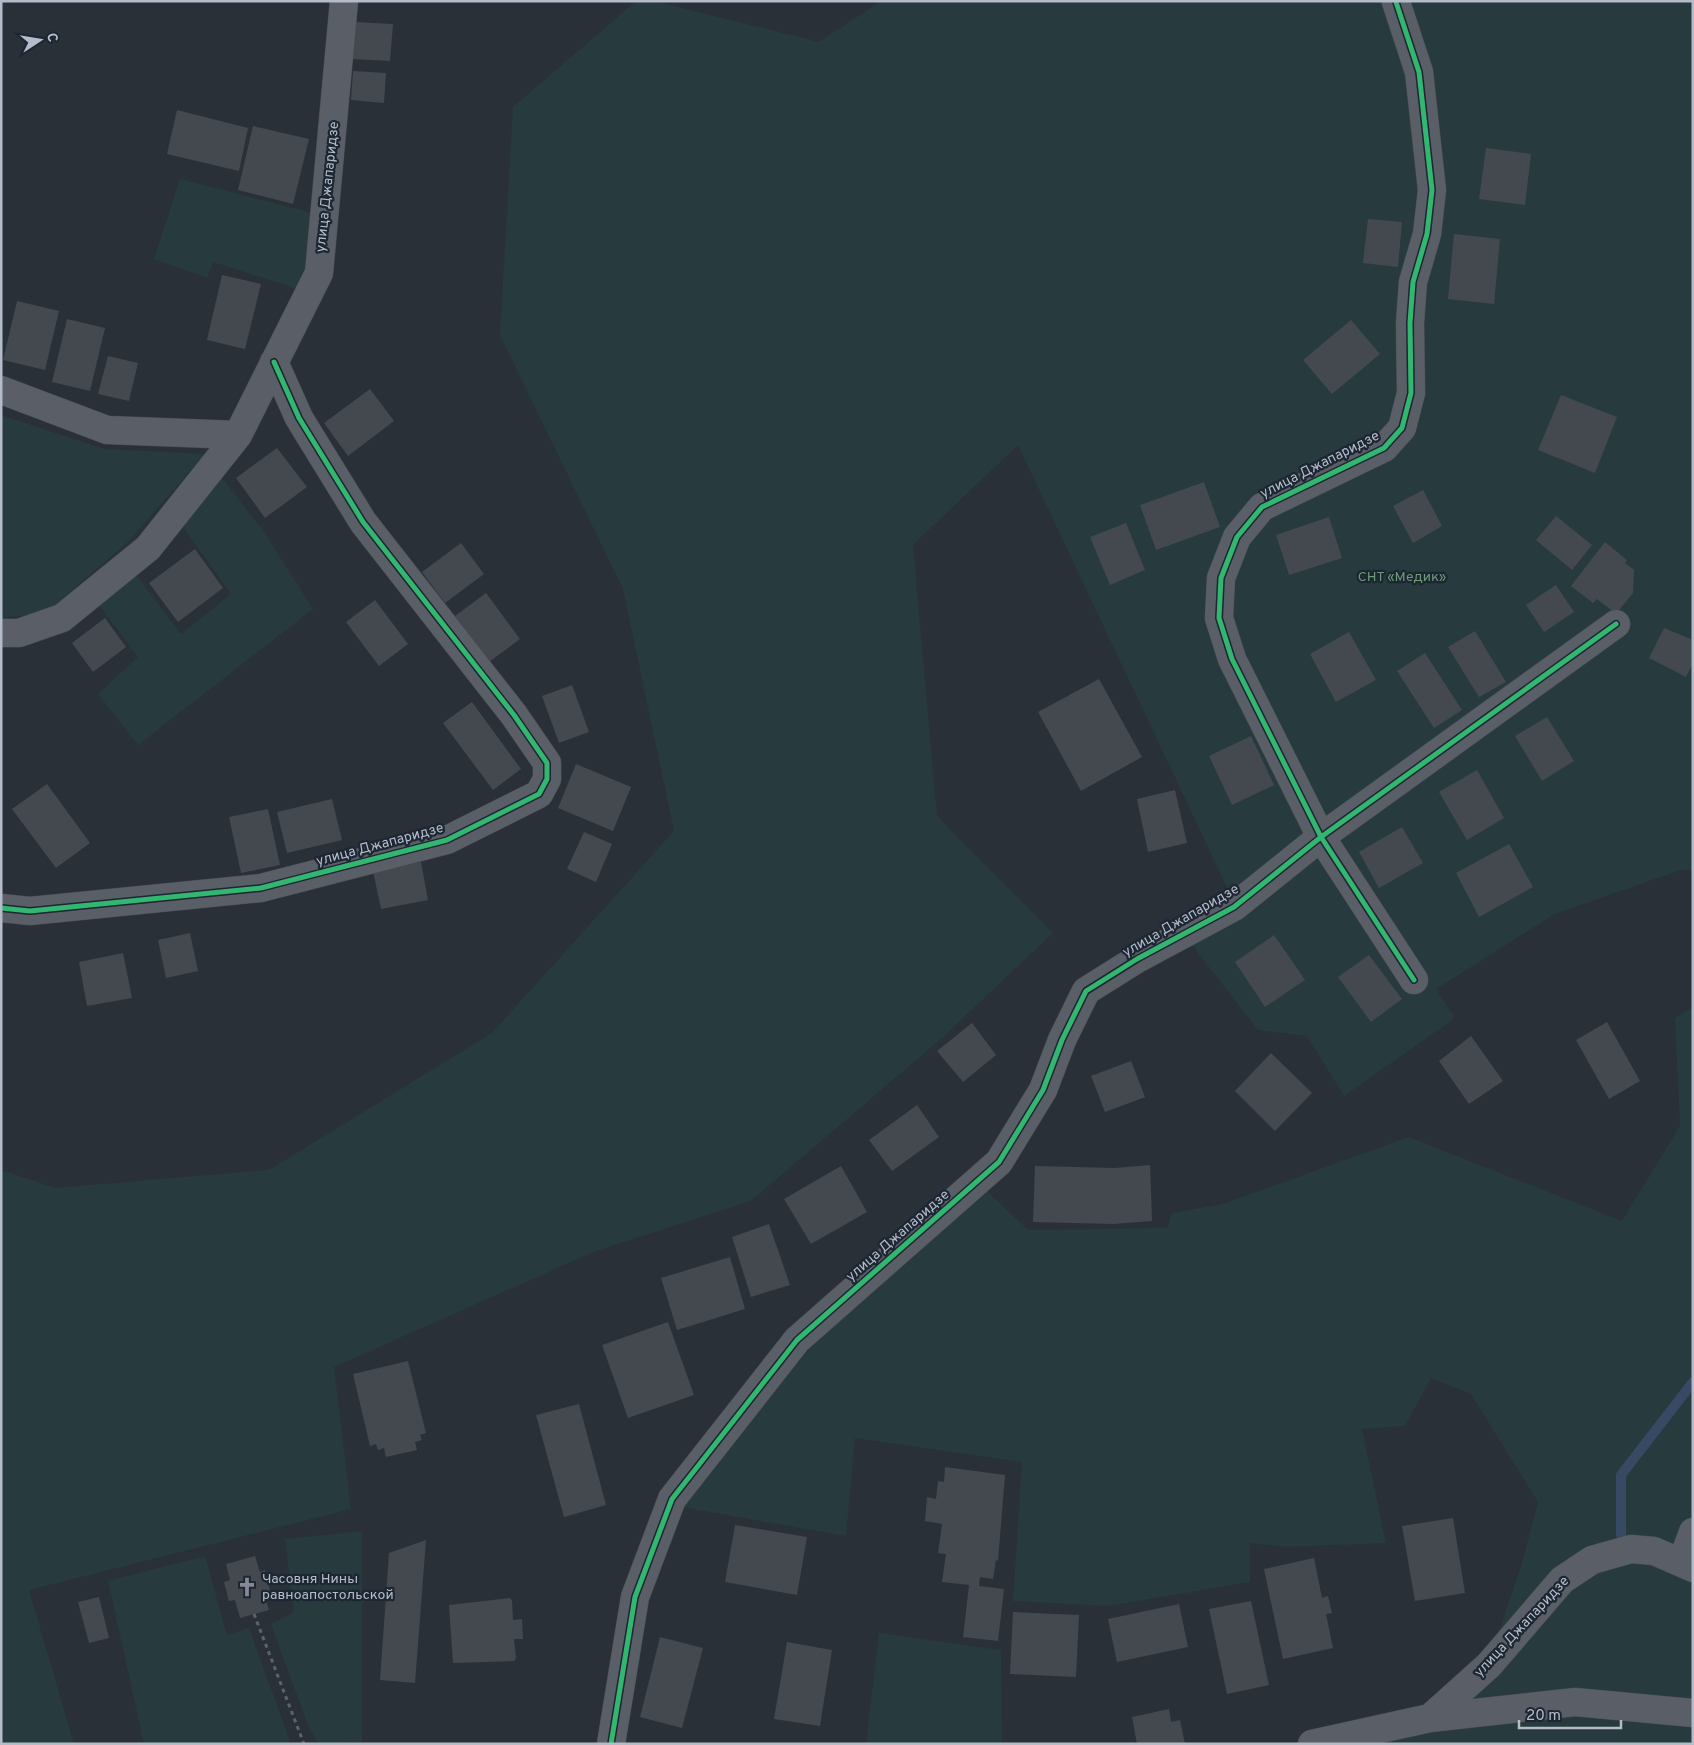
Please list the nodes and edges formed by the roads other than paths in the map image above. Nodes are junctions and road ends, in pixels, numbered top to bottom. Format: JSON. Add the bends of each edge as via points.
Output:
{"nodes":[{"id":1,"x":344,"y":1,"type":"edge"},
{"id":2,"x":1396,"y":2,"type":"edge"},
{"id":3,"x":274,"y":362,"type":"junction"},
{"id":4,"x":1,"y":390,"type":"edge"},
{"id":5,"x":238,"y":435,"type":"junction"},
{"id":6,"x":1616,"y":624,"type":"dead end"},
{"id":7,"x":1,"y":633,"type":"edge"},
{"id":8,"x":1320,"y":836,"type":"junction"},
{"id":9,"x":1,"y":908,"type":"edge"},
{"id":10,"x":1414,"y":980,"type":"dead end"},
{"id":11,"x":1693,"y":1532,"type":"edge"},
{"id":12,"x":1687,"y":1565,"type":"edge"},
{"id":13,"x":1693,"y":1713,"type":"edge"},
{"id":14,"x":1430,"y":1718,"type":"junction"},
{"id":15,"x":611,"y":1744,"type":"edge"},
{"id":16,"x":1312,"y":1744,"type":"edge"}],
"edges":[{"from":1,"to":3,"type":"street","name":"улица Джапаридзе","via":[[319,273]]},
{"from":2,"to":8,"type":"street","name":"улица Джапаридзе","via":[[1419,72],[1432,190],[1427,234],[1413,282],[1411,394],[1402,428],[1384,448],[1262,507],[1237,537],[1221,578],[1219,618],[1232,659]]},
{"from":3,"to":5,"type":"street","name":"улица Джапаридзе"},
{"from":3,"to":9,"type":"street","name":"улица Джапаридзе","via":[[299,418],[363,522],[514,714],[547,763],[547,779],[539,794],[447,840],[261,888],[30,911]]},
{"from":4,"to":5,"type":"street","via":[[107,430]]},
{"from":5,"to":7,"type":"street","name":"улица Джапаридзе","via":[[148,548],[62,618],[19,633]]},
{"from":6,"to":8,"type":"street","name":"улица Джапаридзе"},
{"from":8,"to":10,"type":"street","name":"улица Джапаридзе"},
{"from":8,"to":15,"type":"street","name":"улица Джапаридзе","via":[[1234,907],[1137,959],[1086,991],[1043,1090],[999,1162],[797,1340],[672,1499],[636,1597]]},
{"from":11,"to":12,"type":"street","name":"улица Джапаридзе"},
{"from":12,"to":14,"type":"street","name":"улица Джапаридзе","via":[[1654,1551],[1631,1549],[1592,1560],[1562,1580],[1488,1665]]},
{"from":13,"to":14,"type":"street","via":[[1574,1702]]},
{"from":14,"to":16,"type":"street","name":"улица Джапаридзе"}]}
